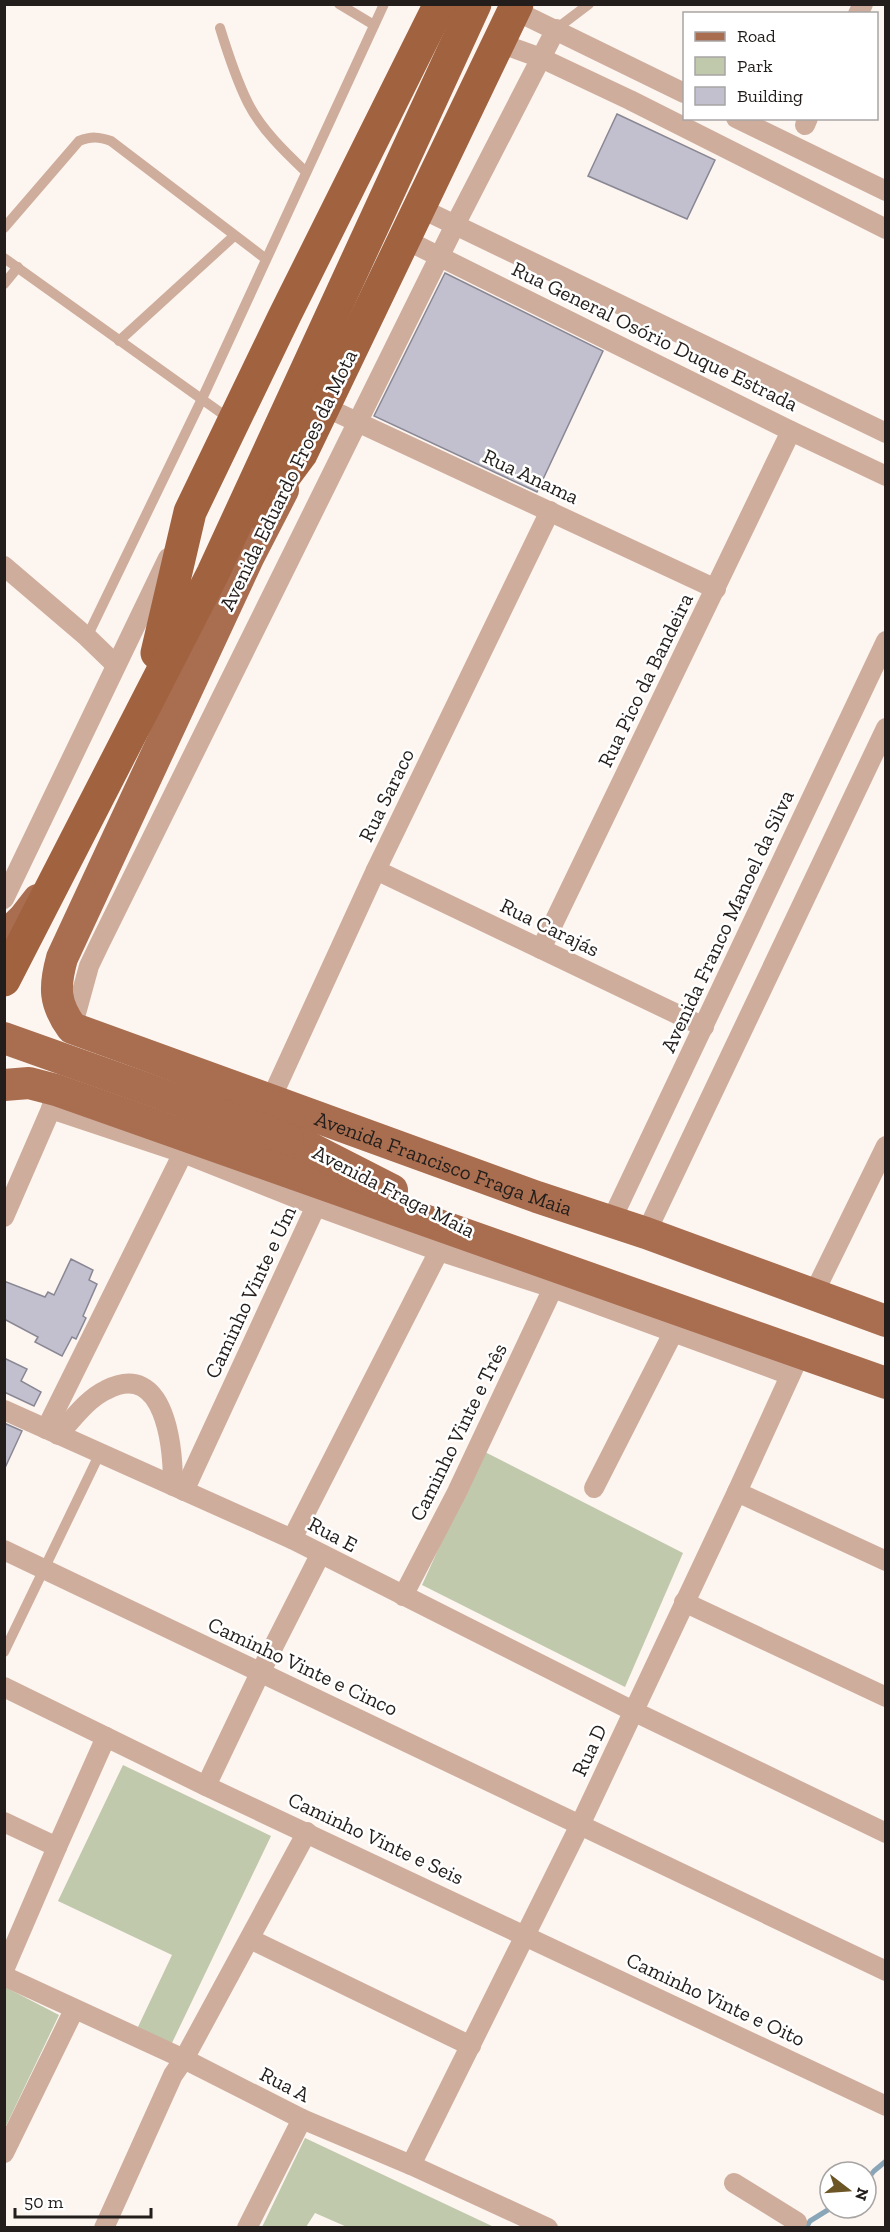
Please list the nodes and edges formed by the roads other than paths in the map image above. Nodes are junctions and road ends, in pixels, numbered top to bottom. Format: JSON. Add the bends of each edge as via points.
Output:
{"nodes":[{"id":1,"x":339,"y":4,"type":"edge"},
{"id":2,"x":384,"y":4,"type":"edge"},
{"id":3,"x":440,"y":4,"type":"edge"},
{"id":4,"x":475,"y":4,"type":"edge"},
{"id":5,"x":589,"y":4,"type":"edge"},
{"id":6,"x":515,"y":7,"type":"edge"},
{"id":7,"x":374,"y":25,"type":"junction"},
{"id":8,"x":220,"y":28,"type":"dead end"},
{"id":9,"x":556,"y":29,"type":"junction"},
{"id":10,"x":499,"y":43,"type":"junction"},
{"id":11,"x":541,"y":58,"type":"junction"},
{"id":12,"x":644,"y":73,"type":"junction"},
{"id":13,"x":683,"y":92,"type":"edge"},
{"id":14,"x":630,"y":100,"type":"junction"},
{"id":15,"x":740,"y":120,"type":"edge"},
{"id":16,"x":306,"y":172,"type":"junction"},
{"id":17,"x":885,"y":191,"type":"edge"},
{"id":18,"x":420,"y":208,"type":"junction"},
{"id":19,"x":455,"y":225,"type":"junction"},
{"id":20,"x":4,"y":228,"type":"edge"},
{"id":21,"x":885,"y":229,"type":"edge"},
{"id":22,"x":234,"y":236,"type":"junction"},
{"id":23,"x":404,"y":239,"type":"junction"},
{"id":24,"x":440,"y":256,"type":"junction"},
{"id":25,"x":4,"y":258,"type":"edge"},
{"id":26,"x":266,"y":259,"type":"junction"},
{"id":27,"x":18,"y":267,"type":"junction"},
{"id":28,"x":4,"y":284,"type":"edge"},
{"id":29,"x":119,"y":341,"type":"junction"},
{"id":30,"x":201,"y":401,"type":"junction"},
{"id":31,"x":325,"y":407,"type":"junction"},
{"id":32,"x":234,"y":422,"type":"junction"},
{"id":33,"x":358,"y":423,"type":"junction"},
{"id":34,"x":791,"y":431,"type":"junction"},
{"id":35,"x":885,"y":433,"type":"edge"},
{"id":36,"x":301,"y":454,"type":"junction"},
{"id":37,"x":885,"y":476,"type":"edge"},
{"id":38,"x":550,"y":511,"type":"junction"},
{"id":39,"x":190,"y":512,"type":"junction"},
{"id":40,"x":4,"y":566,"type":"edge"},
{"id":41,"x":213,"y":573,"type":"junction"},
{"id":42,"x":716,"y":589,"type":"junction"},
{"id":43,"x":87,"y":637,"type":"junction"},
{"id":44,"x":885,"y":641,"type":"edge"},
{"id":45,"x":116,"y":665,"type":"junction"},
{"id":46,"x":146,"y":701,"type":"junction"},
{"id":47,"x":885,"y":728,"type":"edge"},
{"id":48,"x":376,"y":870,"type":"junction"},
{"id":49,"x":58,"y":873,"type":"junction"},
{"id":50,"x":4,"y":899,"type":"edge"},
{"id":51,"x":4,"y":938,"type":"edge"},
{"id":52,"x":541,"y":949,"type":"junction"},
{"id":53,"x":4,"y":980,"type":"edge"},
{"id":54,"x":704,"y":1027,"type":"junction"},
{"id":55,"x":72,"y":1028,"type":"junction"},
{"id":56,"x":4,"y":1038,"type":"edge"},
{"id":57,"x":4,"y":1084,"type":"edge"},
{"id":58,"x":54,"y":1100,"type":"junction"},
{"id":59,"x":270,"y":1101,"type":"junction"},
{"id":60,"x":296,"y":1142,"type":"junction"},
{"id":61,"x":885,"y":1146,"type":"edge"},
{"id":62,"x":183,"y":1153,"type":"junction"},
{"id":63,"x":537,"y":1197,"type":"junction"},
{"id":64,"x":316,"y":1206,"type":"junction"},
{"id":65,"x":4,"y":1217,"type":"edge"},
{"id":66,"x":611,"y":1221,"type":"junction"},
{"id":67,"x":646,"y":1233,"type":"junction"},
{"id":68,"x":503,"y":1247,"type":"junction"},
{"id":69,"x":439,"y":1251,"type":"junction"},
{"id":70,"x":553,"y":1288,"type":"junction"},
{"id":71,"x":813,"y":1295,"type":"junction"},
{"id":72,"x":885,"y":1321,"type":"edge"},
{"id":73,"x":674,"y":1333,"type":"junction"},
{"id":74,"x":795,"y":1363,"type":"junction"},
{"id":75,"x":885,"y":1383,"type":"edge"},
{"id":76,"x":4,"y":1410,"type":"edge"},
{"id":77,"x":52,"y":1432,"type":"junction"},
{"id":78,"x":100,"y":1453,"type":"junction"},
{"id":79,"x":594,"y":1488,"type":"dead end"},
{"id":80,"x":178,"y":1489,"type":"junction"},
{"id":81,"x":737,"y":1492,"type":"junction"},
{"id":82,"x":292,"y":1539,"type":"junction"},
{"id":83,"x":4,"y":1550,"type":"edge"},
{"id":84,"x":320,"y":1555,"type":"junction"},
{"id":85,"x":885,"y":1561,"type":"edge"},
{"id":86,"x":43,"y":1568,"type":"junction"},
{"id":87,"x":403,"y":1596,"type":"junction"},
{"id":88,"x":684,"y":1602,"type":"junction"},
{"id":89,"x":4,"y":1652,"type":"edge"},
{"id":90,"x":260,"y":1673,"type":"junction"},
{"id":91,"x":4,"y":1686,"type":"edge"},
{"id":92,"x":885,"y":1697,"type":"edge"},
{"id":93,"x":633,"y":1712,"type":"junction"},
{"id":94,"x":106,"y":1737,"type":"junction"},
{"id":95,"x":206,"y":1786,"type":"junction"},
{"id":96,"x":4,"y":1822,"type":"edge"},
{"id":97,"x":580,"y":1825,"type":"junction"},
{"id":98,"x":307,"y":1832,"type":"junction"},
{"id":99,"x":885,"y":1833,"type":"edge"},
{"id":100,"x":57,"y":1847,"type":"junction"},
{"id":101,"x":525,"y":1935,"type":"junction"},
{"id":102,"x":250,"y":1938,"type":"junction"},
{"id":103,"x":4,"y":1970,"type":"edge"},
{"id":104,"x":885,"y":1971,"type":"edge"},
{"id":105,"x":4,"y":1976,"type":"edge"},
{"id":106,"x":74,"y":2010,"type":"junction"},
{"id":107,"x":471,"y":2046,"type":"junction"},
{"id":108,"x":184,"y":2059,"type":"junction"},
{"id":109,"x":885,"y":2106,"type":"edge"},
{"id":110,"x":302,"y":2119,"type":"junction"},
{"id":111,"x":4,"y":2153,"type":"edge"},
{"id":112,"x":411,"y":2164,"type":"junction"},
{"id":113,"x":734,"y":2183,"type":"dead end"},
{"id":114,"x":541,"y":2226,"type":"edge"},
{"id":115,"x":801,"y":2226,"type":"edge"},
{"id":116,"x":104,"y":2228,"type":"edge"},
{"id":117,"x":247,"y":2228,"type":"edge"}],
"edges":[{"from":1,"to":7,"type":"lane"},
{"from":2,"to":7,"type":"lane"},
{"from":3,"to":32,"type":"highway","name":"Avenida Eduardo Froes da Mota"},
{"from":4,"to":41,"type":"highway","name":"Avenida Eduardo Froes da Mota"},
{"from":5,"to":9,"type":"lane"},
{"from":6,"to":9,"type":"street"},
{"from":6,"to":10,"type":"highway","name":"Avenida Eduardo Froes da Mota"},
{"from":7,"to":16,"type":"lane"},
{"from":8,"to":16,"type":"lane","via":[[249,106]]},
{"from":9,"to":11,"type":"street"},
{"from":9,"to":12,"type":"street"},
{"from":10,"to":11,"type":"street"},
{"from":10,"to":18,"type":"highway","name":"Avenida Eduardo Froes da Mota"},
{"from":11,"to":14,"type":"street"},
{"from":11,"to":19,"type":"street"},
{"from":12,"to":13,"type":"street"},
{"from":12,"to":14,"type":"street"},
{"from":14,"to":21,"type":"street"},
{"from":15,"to":17,"type":"street"},
{"from":16,"to":26,"type":"lane"},
{"from":18,"to":19,"type":"street","name":"Rua General Osório Duque Estrada"},
{"from":18,"to":23,"type":"highway","name":"Avenida Eduardo Froes da Mota"},
{"from":19,"to":24,"type":"street"},
{"from":19,"to":35,"type":"street","name":"Rua General Osório Duque Estrada"},
{"from":20,"to":22,"type":"lane","via":[[79,141],[92,136],[111,141]]},
{"from":22,"to":26,"type":"lane"},
{"from":22,"to":29,"type":"lane"},
{"from":23,"to":24,"type":"street","name":"Rua General Osório Duque Estrada"},
{"from":23,"to":31,"type":"highway","name":"Avenida Eduardo Froes da Mota"},
{"from":24,"to":33,"type":"street"},
{"from":24,"to":34,"type":"street","name":"Rua General Osório Duque Estrada"},
{"from":25,"to":27,"type":"lane"},
{"from":26,"to":30,"type":"lane"},
{"from":27,"to":28,"type":"lane"},
{"from":27,"to":29,"type":"lane"},
{"from":29,"to":30,"type":"lane"},
{"from":30,"to":32,"type":"lane"},
{"from":30,"to":43,"type":"lane"},
{"from":31,"to":33,"type":"street","name":"Rua Anama"},
{"from":31,"to":36,"type":"highway","name":"Avenida Eduardo Froes da Mota"},
{"from":32,"to":39,"type":"highway","name":"Avenida Eduardo Froes da Mota"},
{"from":33,"to":38,"type":"street","name":"Rua Anama"},
{"from":33,"to":55,"type":"street","via":[[93,959]]},
{"from":34,"to":37,"type":"street","name":"Rua General Osório Duque Estrada"},
{"from":34,"to":42,"type":"street","name":"Rua Pico da Bandeira"},
{"from":36,"to":41,"type":"highway"},
{"from":36,"to":55,"type":"main road","name":"Avenida Eduardo Froes da Mota","via":[[248,558],[63,958],[56,993]]},
{"from":38,"to":42,"type":"street","name":"Rua Anama"},
{"from":38,"to":48,"type":"street","name":"Rua Saraco"},
{"from":39,"to":45,"type":"street"},
{"from":39,"to":46,"type":"highway","name":"Avenida Eduardo Froes da Mota"},
{"from":40,"to":43,"type":"street"},
{"from":41,"to":46,"type":"highway","name":"Avenida Eduardo Froes da Mota"},
{"from":42,"to":52,"type":"street","name":"Rua Pico da Bandeira"},
{"from":43,"to":45,"type":"street"},
{"from":44,"to":54,"type":"street","name":"Avenida Franco Manoel da Silva"},
{"from":45,"to":50,"type":"street"},
{"from":46,"to":49,"type":"highway","name":"Avenida Eduardo Froes da Mota"},
{"from":47,"to":67,"type":"street"},
{"from":48,"to":52,"type":"street","name":"Rua Carajás"},
{"from":48,"to":59,"type":"street","name":"Rua Saraco"},
{"from":49,"to":51,"type":"main road"},
{"from":49,"to":53,"type":"highway","name":"Avenida Eduardo Froes da Mota"},
{"from":52,"to":54,"type":"street","name":"Rua Carajás"},
{"from":54,"to":66,"type":"street","name":"Avenida Franco Manoel da Silva"},
{"from":55,"to":58,"type":"main road","via":[[51,1038],[46,1049],[44,1060]]},
{"from":55,"to":59,"type":"main road","name":"Avenida Francisco Fraga Maia"},
{"from":56,"to":60,"type":"main road","bridge":true},
{"from":57,"to":58,"type":"main road","via":[[29,1083]]},
{"from":58,"to":62,"type":"street","name":"Caminho Vinte e Um"},
{"from":58,"to":65,"type":"street"},
{"from":58,"to":68,"type":"main road"},
{"from":59,"to":63,"type":"main road","name":"Avenida Francisco Fraga Maia"},
{"from":60,"to":63,"type":"main road","name":"Avenida Fraga Maia"},
{"from":60,"to":68,"type":"main road","name":"Avenida Fraga Maia"},
{"from":61,"to":71,"type":"street"},
{"from":62,"to":64,"type":"street","name":"Caminho Vinte e Um"},
{"from":62,"to":77,"type":"street"},
{"from":63,"to":66,"type":"main road","name":"Avenida Francisco Fraga Maia"},
{"from":64,"to":69,"type":"street"},
{"from":64,"to":80,"type":"street","name":"Caminho Vinte e Um"},
{"from":66,"to":67,"type":"main road","name":"Avenida Francisco Fraga Maia"},
{"from":67,"to":71,"type":"main road","name":"Avenida Francisco Fraga Maia"},
{"from":68,"to":74,"type":"main road"},
{"from":69,"to":70,"type":"street"},
{"from":69,"to":82,"type":"street"},
{"from":70,"to":73,"type":"street"},
{"from":70,"to":87,"type":"street","name":"Caminho Vinte e Três","via":[[457,1492]]},
{"from":71,"to":72,"type":"main road","name":"Avenida Francisco Fraga Maia"},
{"from":73,"to":74,"type":"street"},
{"from":73,"to":79,"type":"street"},
{"from":74,"to":75,"type":"main road"},
{"from":74,"to":81,"type":"street","name":"Rua D"},
{"from":76,"to":77,"type":"street","name":"Rua E"},
{"from":77,"to":78,"type":"street","name":"Rua E"},
{"from":77,"to":80,"type":"street","via":[[104,1391],[120,1384],[136,1385],[150,1393],[162,1408]]},
{"from":78,"to":80,"type":"street","name":"Rua E"},
{"from":78,"to":86,"type":"lane"},
{"from":80,"to":82,"type":"street","name":"Rua E"},
{"from":81,"to":85,"type":"street"},
{"from":81,"to":88,"type":"street","name":"Rua D"},
{"from":82,"to":84,"type":"street","name":"Rua E"},
{"from":83,"to":86,"type":"street","name":"Caminho Vinte e Cinco"},
{"from":84,"to":87,"type":"street","name":"Rua E"},
{"from":84,"to":90,"type":"street"},
{"from":86,"to":89,"type":"lane"},
{"from":86,"to":90,"type":"street","name":"Caminho Vinte e Cinco"},
{"from":87,"to":93,"type":"street","name":"Rua E"},
{"from":88,"to":92,"type":"street"},
{"from":88,"to":93,"type":"street","name":"Rua D"},
{"from":90,"to":95,"type":"street"},
{"from":90,"to":97,"type":"street","name":"Caminho Vinte e Cinco"},
{"from":91,"to":94,"type":"street","name":"Caminho Vinte e Seis"},
{"from":93,"to":97,"type":"street","name":"Rua D"},
{"from":93,"to":99,"type":"street","name":"Rua E"},
{"from":94,"to":95,"type":"street","name":"Caminho Vinte e Seis"},
{"from":94,"to":100,"type":"street"},
{"from":95,"to":98,"type":"street","name":"Caminho Vinte e Seis"},
{"from":96,"to":100,"type":"street"},
{"from":97,"to":101,"type":"street","name":"Rua D"},
{"from":97,"to":104,"type":"street","name":"Caminho Vinte e Cinco"},
{"from":98,"to":101,"type":"street","name":"Caminho Vinte e Seis"},
{"from":98,"to":102,"type":"street"},
{"from":100,"to":103,"type":"street"},
{"from":101,"to":107,"type":"street","name":"Rua D"},
{"from":101,"to":109,"type":"street","name":"Caminho Vinte e Oito"},
{"from":102,"to":107,"type":"street"},
{"from":102,"to":108,"type":"street"},
{"from":105,"to":106,"type":"street","name":"Rua A"},
{"from":106,"to":108,"type":"street","name":"Rua A"},
{"from":106,"to":111,"type":"street"},
{"from":107,"to":112,"type":"street","name":"Rua D"},
{"from":108,"to":110,"type":"street","name":"Rua A"},
{"from":108,"to":116,"type":"street","via":[[173,2075]]},
{"from":110,"to":112,"type":"street","name":"Rua A"},
{"from":110,"to":117,"type":"street"},
{"from":112,"to":114,"type":"street","name":"Rua A"},
{"from":113,"to":115,"type":"street"}]}
